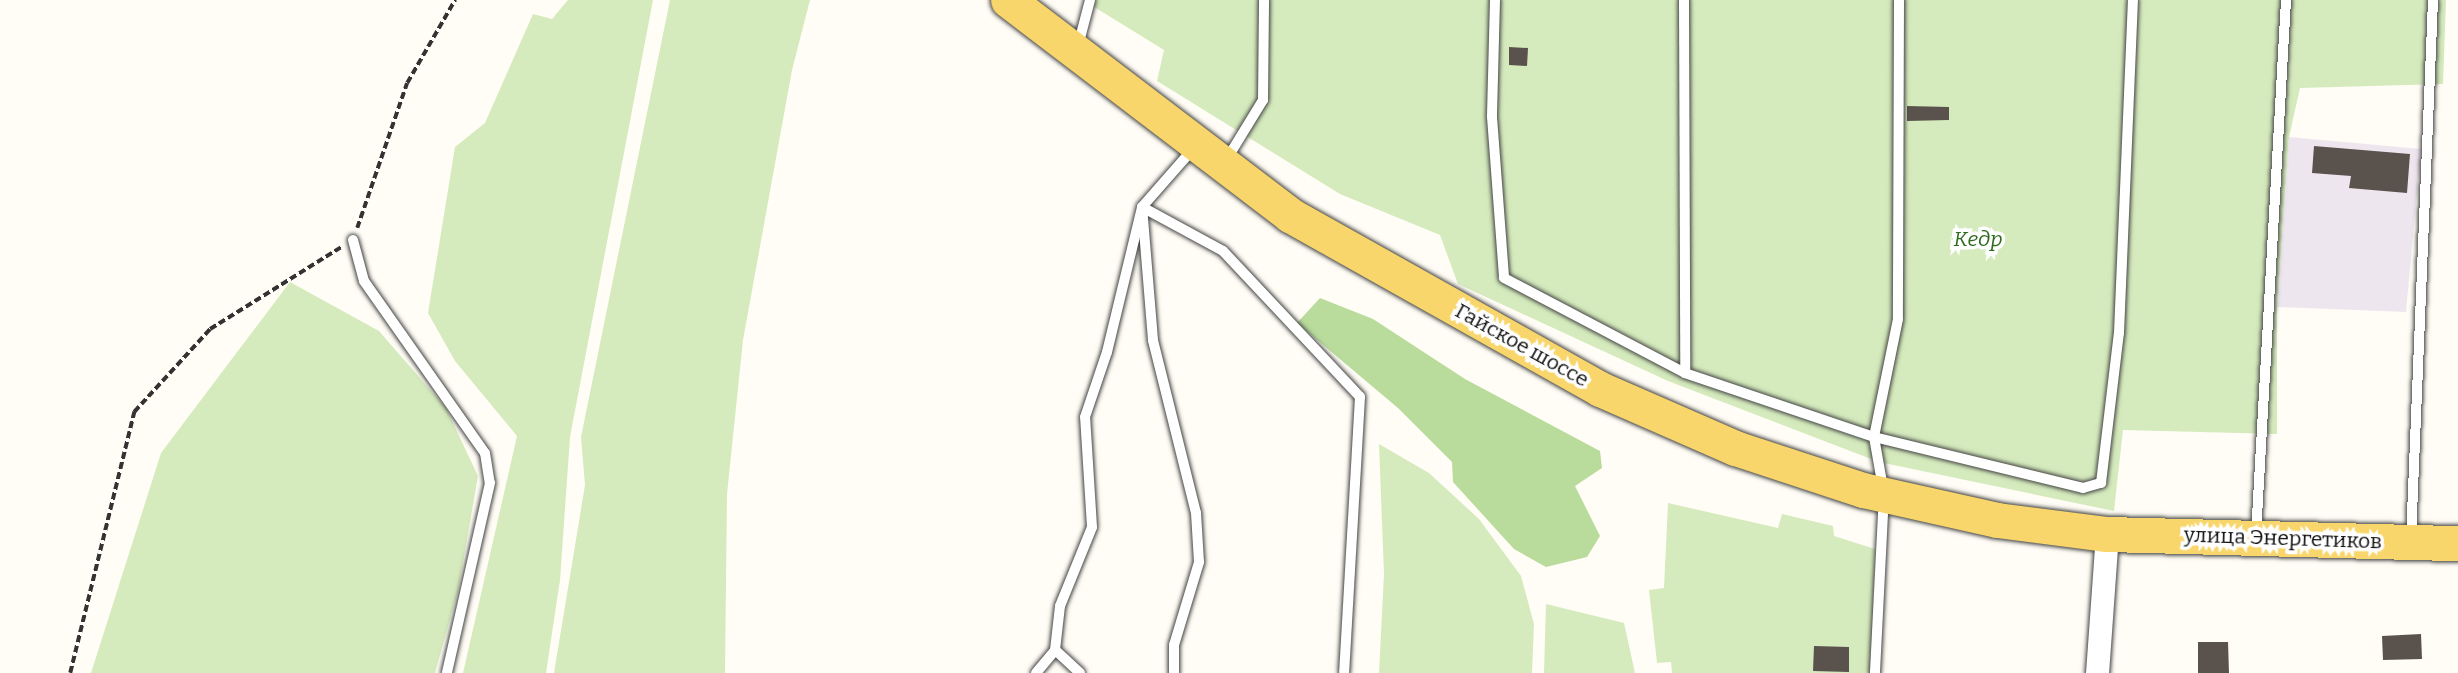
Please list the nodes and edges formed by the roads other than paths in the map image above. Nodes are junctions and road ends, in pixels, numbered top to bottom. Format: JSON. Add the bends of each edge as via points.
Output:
{"nodes":[{"id":1,"x":1008,"y":0,"type":"edge"},
{"id":2,"x":1090,"y":0,"type":"edge"},
{"id":3,"x":1264,"y":0,"type":"edge"},
{"id":4,"x":1494,"y":0,"type":"edge"},
{"id":5,"x":1684,"y":0,"type":"edge"},
{"id":6,"x":1899,"y":0,"type":"edge"},
{"id":7,"x":2133,"y":0,"type":"edge"},
{"id":8,"x":2286,"y":0,"type":"edge"},
{"id":9,"x":2433,"y":0,"type":"edge"},
{"id":10,"x":1076,"y":52,"type":"junction"},
{"id":11,"x":1211,"y":154,"type":"junction"},
{"id":12,"x":1142,"y":207,"type":"junction"},
{"id":13,"x":353,"y":240,"type":"road end"},
{"id":14,"x":1685,"y":373,"type":"junction"},
{"id":15,"x":1874,"y":437,"type":"junction"},
{"id":16,"x":1884,"y":495,"type":"junction"},
{"id":17,"x":2107,"y":534,"type":"junction"},
{"id":18,"x":2256,"y":538,"type":"junction"},
{"id":19,"x":2411,"y":542,"type":"junction"},
{"id":20,"x":2458,"y":543,"type":"edge"},
{"id":21,"x":1055,"y":650,"type":"junction"},
{"id":22,"x":447,"y":673,"type":"edge"},
{"id":23,"x":1036,"y":673,"type":"edge"},
{"id":24,"x":1080,"y":673,"type":"edge"},
{"id":25,"x":1174,"y":673,"type":"edge"},
{"id":26,"x":1344,"y":673,"type":"edge"},
{"id":27,"x":1875,"y":673,"type":"edge"},
{"id":28,"x":2097,"y":673,"type":"edge"}],
"edges":[{"from":1,"to":10,"type":"main road","name":"Гайское шоссе"},
{"from":2,"to":10,"type":"lane"},
{"from":3,"to":11,"type":"lane","via":[[1263,100]]},
{"from":4,"to":14,"type":"lane","via":[[1492,117],[1504,278]]},
{"from":5,"to":14,"type":"lane"},
{"from":6,"to":15,"type":"lane","via":[[1898,319]]},
{"from":7,"to":15,"type":"lane","via":[[2119,332],[2101,483],[2083,488]]},
{"from":8,"to":18,"type":"lane"},
{"from":9,"to":19,"type":"lane"},
{"from":10,"to":11,"type":"main road","name":"Гайское шоссе"},
{"from":11,"to":12,"type":"lane"},
{"from":11,"to":16,"type":"main road","name":"Гайское шоссе","via":[[1290,215],[1600,389],[1735,448]]},
{"from":12,"to":21,"type":"lane","via":[[1107,352],[1084,417],[1092,527],[1060,606]]},
{"from":12,"to":25,"type":"lane","via":[[1153,340],[1196,513],[1199,562],[1174,645]]},
{"from":12,"to":26,"type":"lane","via":[[1223,251],[1360,397]]},
{"from":13,"to":22,"type":"lane","via":[[364,281],[485,453],[490,483]]},
{"from":14,"to":15,"type":"lane"},
{"from":15,"to":16,"type":"lane"},
{"from":16,"to":17,"type":"main road","name":"Гайское шоссе","via":[[1997,520]]},
{"from":16,"to":27,"type":"lane"},
{"from":17,"to":18,"type":"main road","name":"улица Энергетиков"},
{"from":17,"to":28,"type":"street"},
{"from":18,"to":19,"type":"main road","name":"улица Энергетиков"},
{"from":19,"to":20,"type":"main road","name":"улица Энергетиков"},
{"from":21,"to":23,"type":"lane"},
{"from":21,"to":24,"type":"lane"}]}
